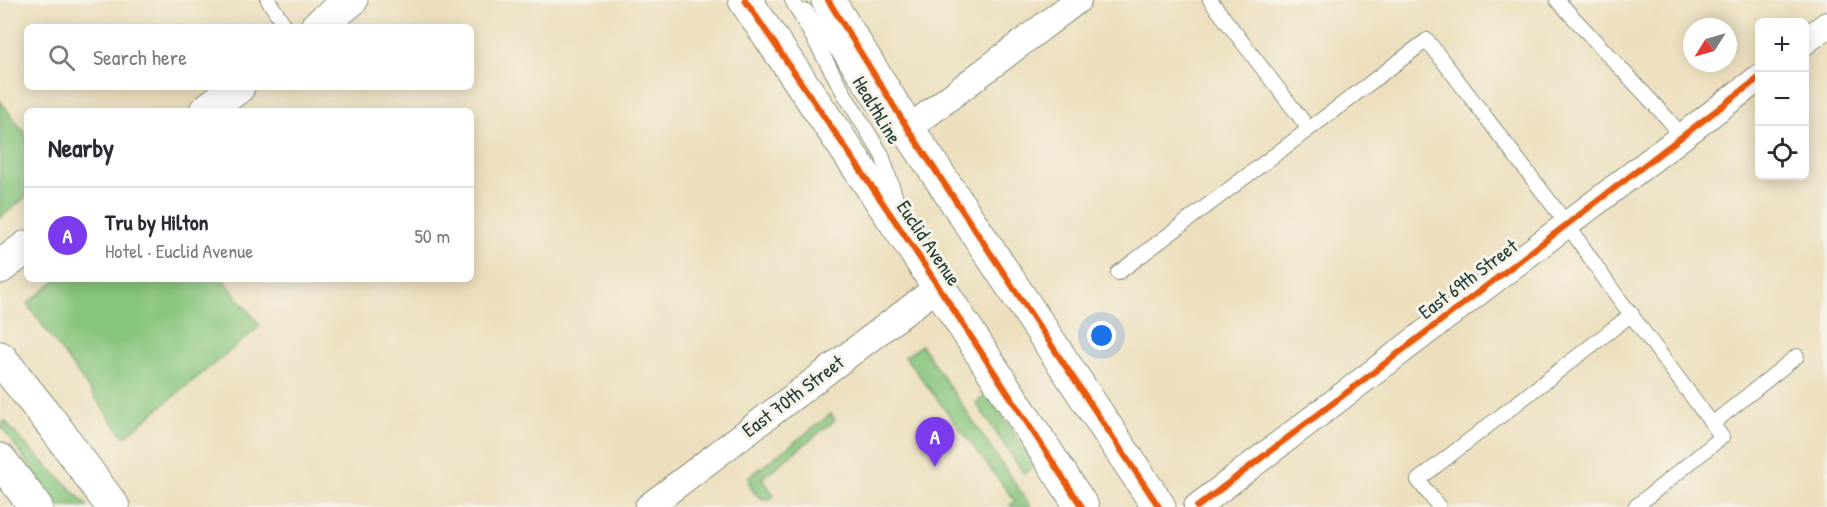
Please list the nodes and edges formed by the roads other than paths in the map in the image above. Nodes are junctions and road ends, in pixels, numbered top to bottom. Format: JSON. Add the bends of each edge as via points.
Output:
{"nodes":[{"id":1,"x":268,"y":0,"type":"edge"},
{"id":2,"x":351,"y":0,"type":"edge"},
{"id":3,"x":745,"y":0,"type":"edge"},
{"id":4,"x":792,"y":0,"type":"edge"},
{"id":5,"x":797,"y":0,"type":"edge"},
{"id":6,"x":828,"y":0,"type":"edge"},
{"id":7,"x":1078,"y":0,"type":"edge"},
{"id":8,"x":1210,"y":0,"type":"edge"},
{"id":9,"x":1557,"y":0,"type":"edge"},
{"id":10,"x":284,"y":24,"type":"edge"},
{"id":11,"x":321,"y":24,"type":"edge"},
{"id":12,"x":1827,"y":25,"type":"edge"},
{"id":13,"x":1809,"y":38,"type":"edge"},
{"id":14,"x":1755,"y":81,"type":"edge"},
{"id":15,"x":234,"y":90,"type":"edge"},
{"id":16,"x":210,"y":108,"type":"edge"},
{"id":17,"x":1308,"y":129,"type":"junction"},
{"id":18,"x":902,"y":136,"type":"junction"},
{"id":19,"x":1682,"y":136,"type":"junction"},
{"id":20,"x":1567,"y":224,"type":"junction"},
{"id":21,"x":912,"y":246,"type":"junction"},
{"id":22,"x":24,"y":249,"type":"edge"},
{"id":23,"x":0,"y":267,"type":"edge"},
{"id":24,"x":1118,"y":273,"type":"dead end"},
{"id":25,"x":938,"y":287,"type":"junction"},
{"id":26,"x":1632,"y":314,"type":"junction"},
{"id":27,"x":1797,"y":356,"type":"dead end"},
{"id":28,"x":0,"y":358,"type":"edge"},
{"id":29,"x":1712,"y":424,"type":"junction"},
{"id":30,"x":0,"y":460,"type":"edge"},
{"id":31,"x":36,"y":507,"type":"edge"},
{"id":32,"x":113,"y":507,"type":"edge"},
{"id":33,"x":648,"y":507,"type":"edge"},
{"id":34,"x":1082,"y":507,"type":"edge"},
{"id":35,"x":1159,"y":507,"type":"edge"},
{"id":36,"x":1197,"y":507,"type":"edge"},
{"id":37,"x":1438,"y":507,"type":"edge"},
{"id":38,"x":1635,"y":507,"type":"edge"}],
"edges":[{"from":1,"to":10,"type":"lane"},
{"from":2,"to":11,"type":"main road"},
{"from":3,"to":21,"type":"main road","name":"Euclid Avenue"},
{"from":4,"to":21,"type":"lane","name":"HealthLine","via":[[882,156]]},
{"from":5,"to":18,"type":"lane","name":"HealthLine"},
{"from":6,"to":18,"type":"main road"},
{"from":7,"to":18,"type":"street"},
{"from":8,"to":17,"type":"lane"},
{"from":9,"to":19,"type":"lane"},
{"from":12,"to":13,"type":"street"},
{"from":14,"to":19,"type":"street","name":"East 69th Street"},
{"from":15,"to":16,"type":"main road"},
{"from":17,"to":20,"type":"lane","via":[[1427,40]]},
{"from":17,"to":24,"type":"lane"},
{"from":18,"to":35,"type":"main road","via":[[943,182]]},
{"from":19,"to":20,"type":"street","name":"East 69th Street"},
{"from":20,"to":26,"type":"lane"},
{"from":20,"to":36,"type":"street","name":"East 69th Street"},
{"from":21,"to":25,"type":"main road","name":"Euclid Avenue"},
{"from":22,"to":23,"type":"main road"},
{"from":25,"to":33,"type":"street","name":"East 70th Street"},
{"from":25,"to":34,"type":"main road","name":"Euclid Avenue"},
{"from":26,"to":29,"type":"lane"},
{"from":26,"to":37,"type":"lane","via":[[1418,480]]},
{"from":27,"to":29,"type":"lane"},
{"from":28,"to":32,"type":"main road"},
{"from":29,"to":38,"type":"lane","via":[[1722,437]]},
{"from":30,"to":31,"type":"main road"}]}
